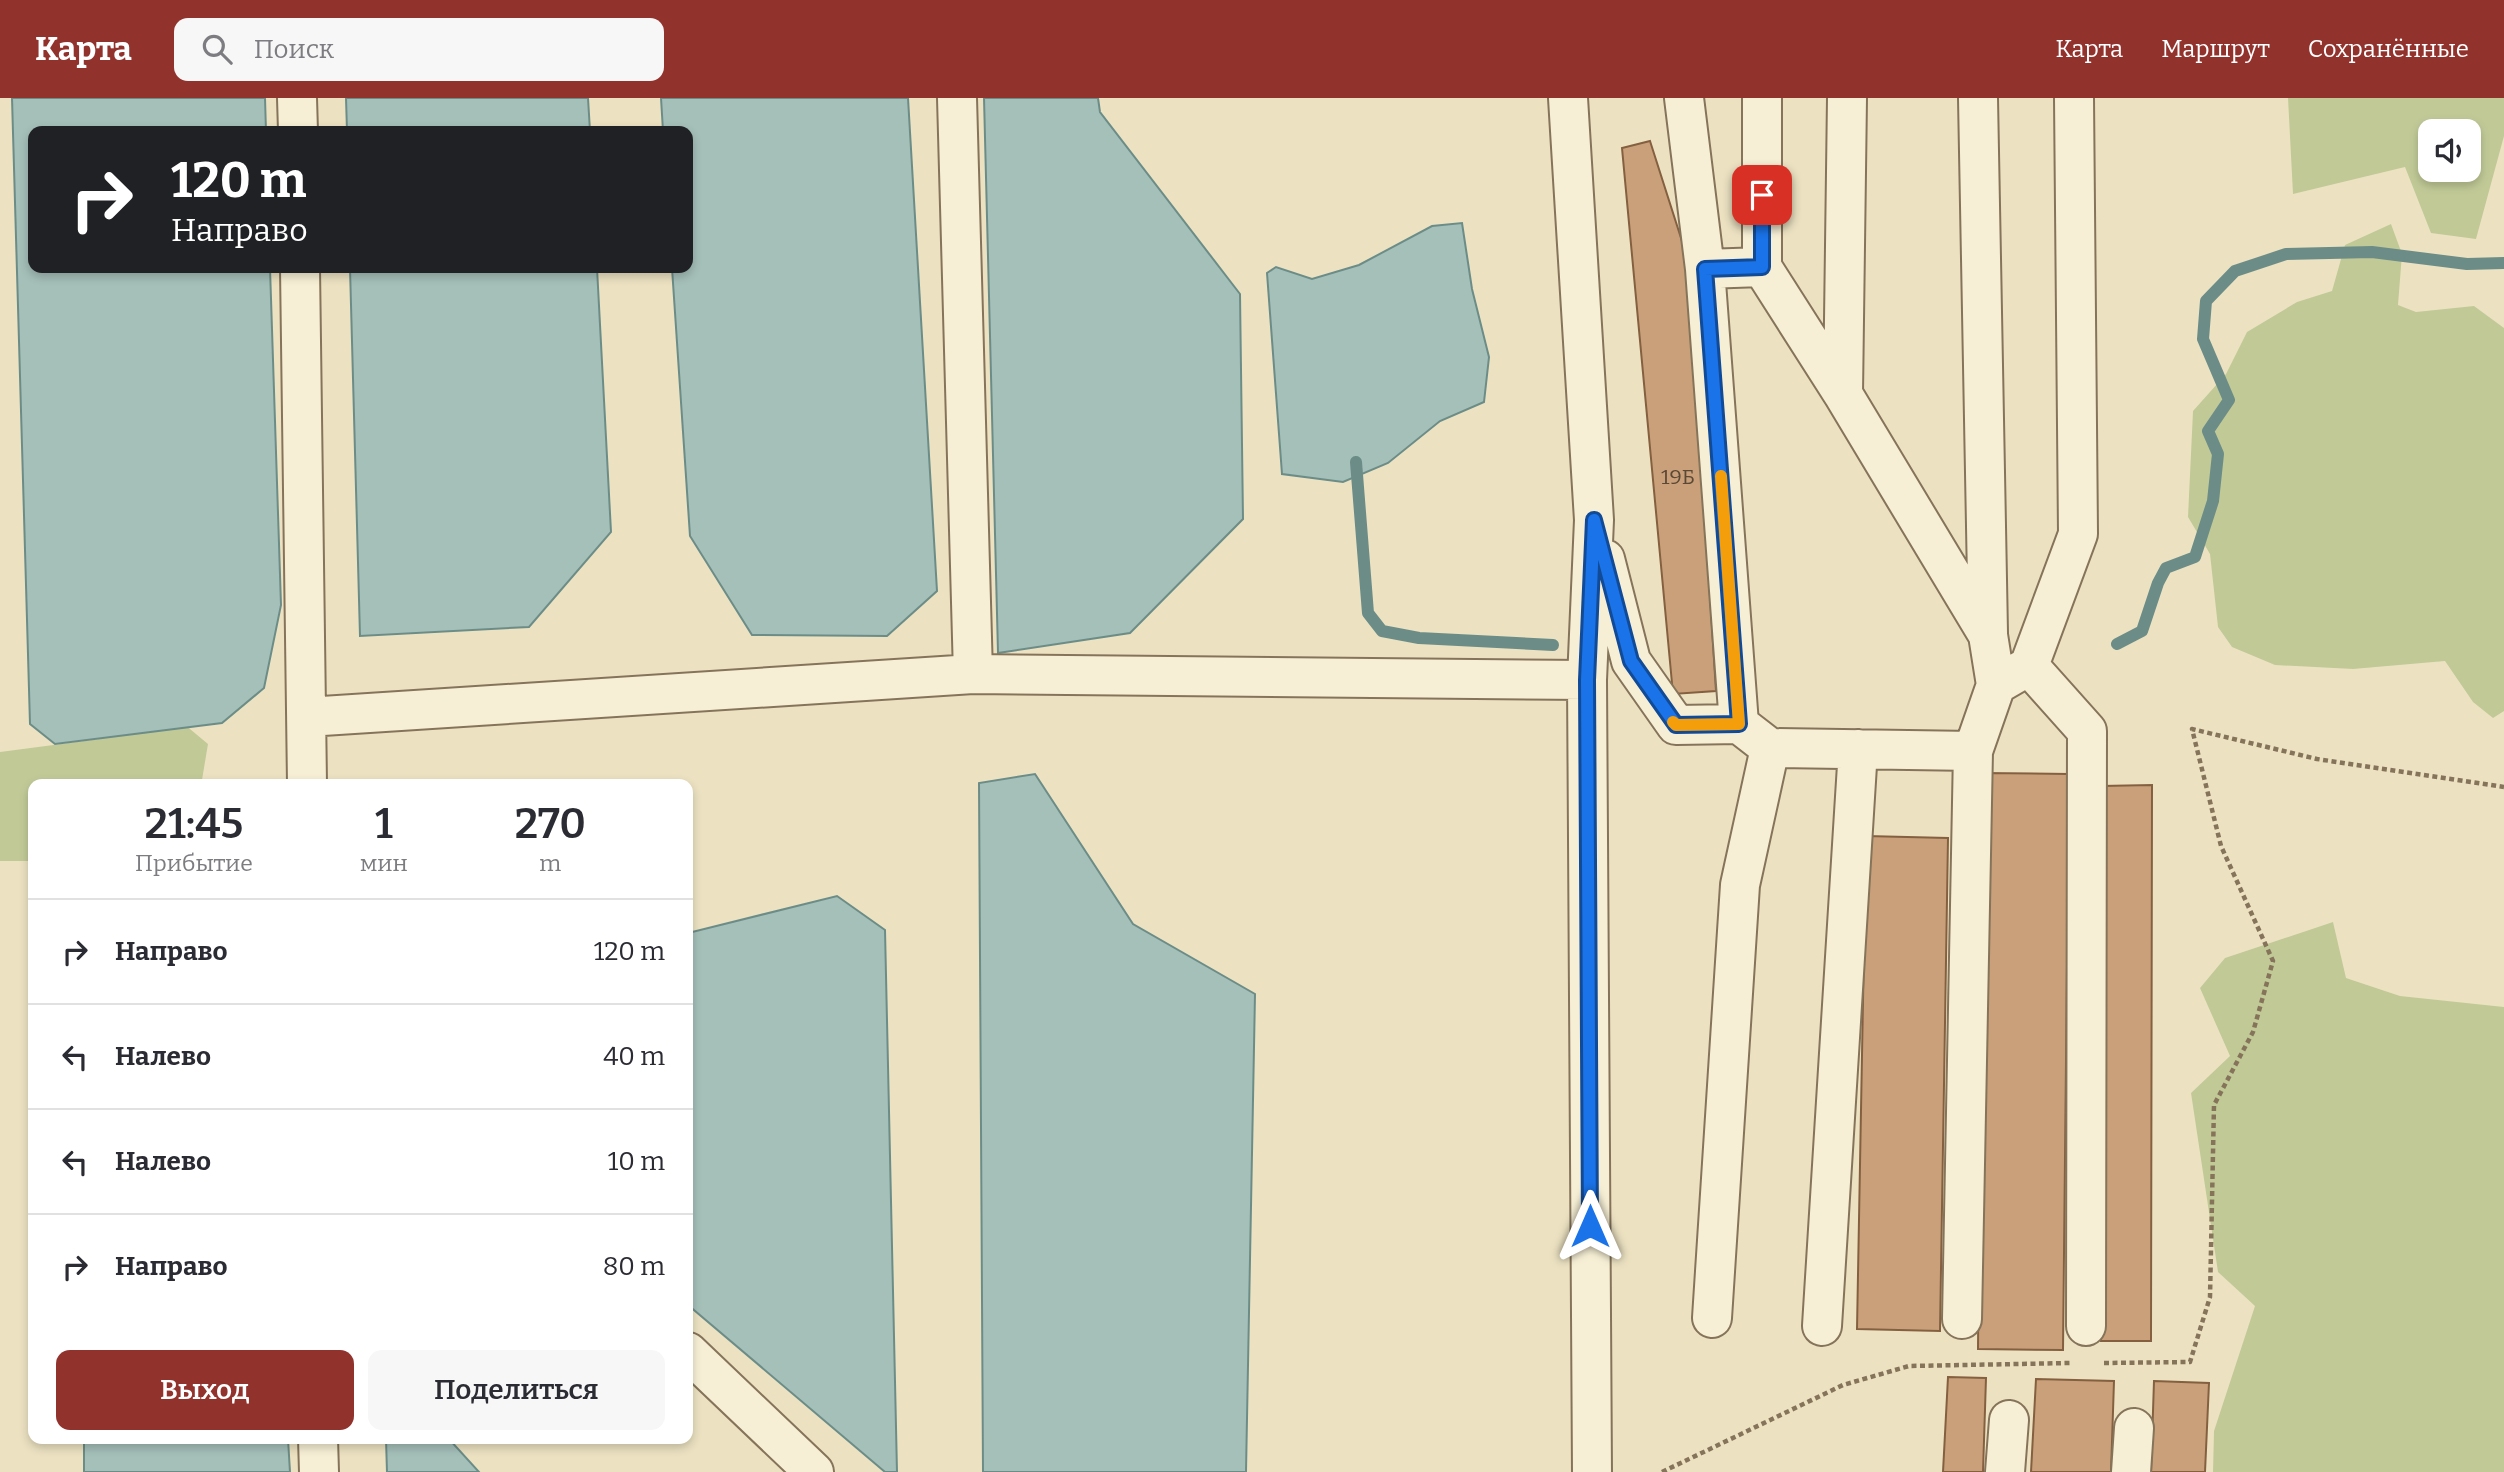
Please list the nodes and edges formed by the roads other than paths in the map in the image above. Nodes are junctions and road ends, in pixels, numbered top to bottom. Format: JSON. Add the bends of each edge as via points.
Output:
{"nodes":[{"id":1,"x":297,"y":98,"type":"edge"},
{"id":2,"x":957,"y":98,"type":"edge"},
{"id":3,"x":1568,"y":98,"type":"edge"},
{"id":4,"x":1684,"y":98,"type":"edge"},
{"id":5,"x":1762,"y":98,"type":"edge"},
{"id":6,"x":1847,"y":98,"type":"edge"},
{"id":7,"x":1978,"y":98,"type":"edge"},
{"id":8,"x":2074,"y":98,"type":"edge"},
{"id":9,"x":298,"y":126,"type":"edge"},
{"id":10,"x":1762,"y":267,"type":"junction"},
{"id":11,"x":1705,"y":269,"type":"junction"},
{"id":12,"x":300,"y":273,"type":"edge"},
{"id":13,"x":1843,"y":394,"type":"junction"},
{"id":14,"x":1594,"y":520,"type":"junction"},
{"id":15,"x":1988,"y":635,"type":"junction"},
{"id":16,"x":2029,"y":666,"type":"junction"},
{"id":17,"x":973,"y":674,"type":"junction"},
{"id":18,"x":1587,"y":680,"type":"junction"},
{"id":19,"x":1996,"y":685,"type":"junction"},
{"id":20,"x":307,"y":718,"type":"junction"},
{"id":21,"x":1739,"y":724,"type":"junction"},
{"id":22,"x":1770,"y":748,"type":"junction"},
{"id":23,"x":1858,"y":749,"type":"junction"},
{"id":24,"x":1973,"y":751,"type":"junction"},
{"id":25,"x":307,"y":779,"type":"edge"},
{"id":26,"x":1712,"y":1318,"type":"dead end"},
{"id":27,"x":1962,"y":1319,"type":"dead end"},
{"id":28,"x":1822,"y":1326,"type":"dead end"},
{"id":29,"x":2085,"y":1326,"type":"dead end"},
{"id":30,"x":693,"y":1357,"type":"edge"},
{"id":31,"x":2009,"y":1420,"type":"dead end"},
{"id":32,"x":2134,"y":1428,"type":"dead end"},
{"id":33,"x":318,"y":1444,"type":"edge"},
{"id":34,"x":320,"y":1472,"type":"edge"},
{"id":35,"x":814,"y":1472,"type":"edge"},
{"id":36,"x":1592,"y":1472,"type":"edge"},
{"id":37,"x":2006,"y":1472,"type":"edge"},
{"id":38,"x":2131,"y":1472,"type":"edge"}],
"edges":[{"from":1,"to":9,"type":"street"},
{"from":2,"to":17,"type":"street"},
{"from":3,"to":14,"type":"street"},
{"from":4,"to":11,"type":"street"},
{"from":5,"to":10,"type":"street"},
{"from":6,"to":13,"type":"street"},
{"from":7,"to":15,"type":"street"},
{"from":8,"to":16,"type":"street","via":[[2078,534]]},
{"from":10,"to":11,"type":"street"},
{"from":10,"to":13,"type":"street"},
{"from":11,"to":21,"type":"street"},
{"from":12,"to":20,"type":"street"},
{"from":13,"to":15,"type":"street"},
{"from":14,"to":18,"type":"street"},
{"from":14,"to":21,"type":"street","via":[[1631,661],[1676,725]]},
{"from":15,"to":19,"type":"street"},
{"from":16,"to":19,"type":"street"},
{"from":16,"to":29,"type":"street","via":[[2087,730]]},
{"from":17,"to":18,"type":"street"},
{"from":17,"to":20,"type":"street"},
{"from":18,"to":36,"type":"street"},
{"from":19,"to":24,"type":"street"},
{"from":20,"to":25,"type":"street"},
{"from":21,"to":22,"type":"street"},
{"from":22,"to":23,"type":"street"},
{"from":22,"to":26,"type":"street","via":[[1740,885]]},
{"from":23,"to":24,"type":"street"},
{"from":23,"to":28,"type":"street"},
{"from":24,"to":27,"type":"street"},
{"from":30,"to":35,"type":"street"},
{"from":31,"to":37,"type":"street"},
{"from":32,"to":38,"type":"street"},
{"from":33,"to":34,"type":"street"}]}
